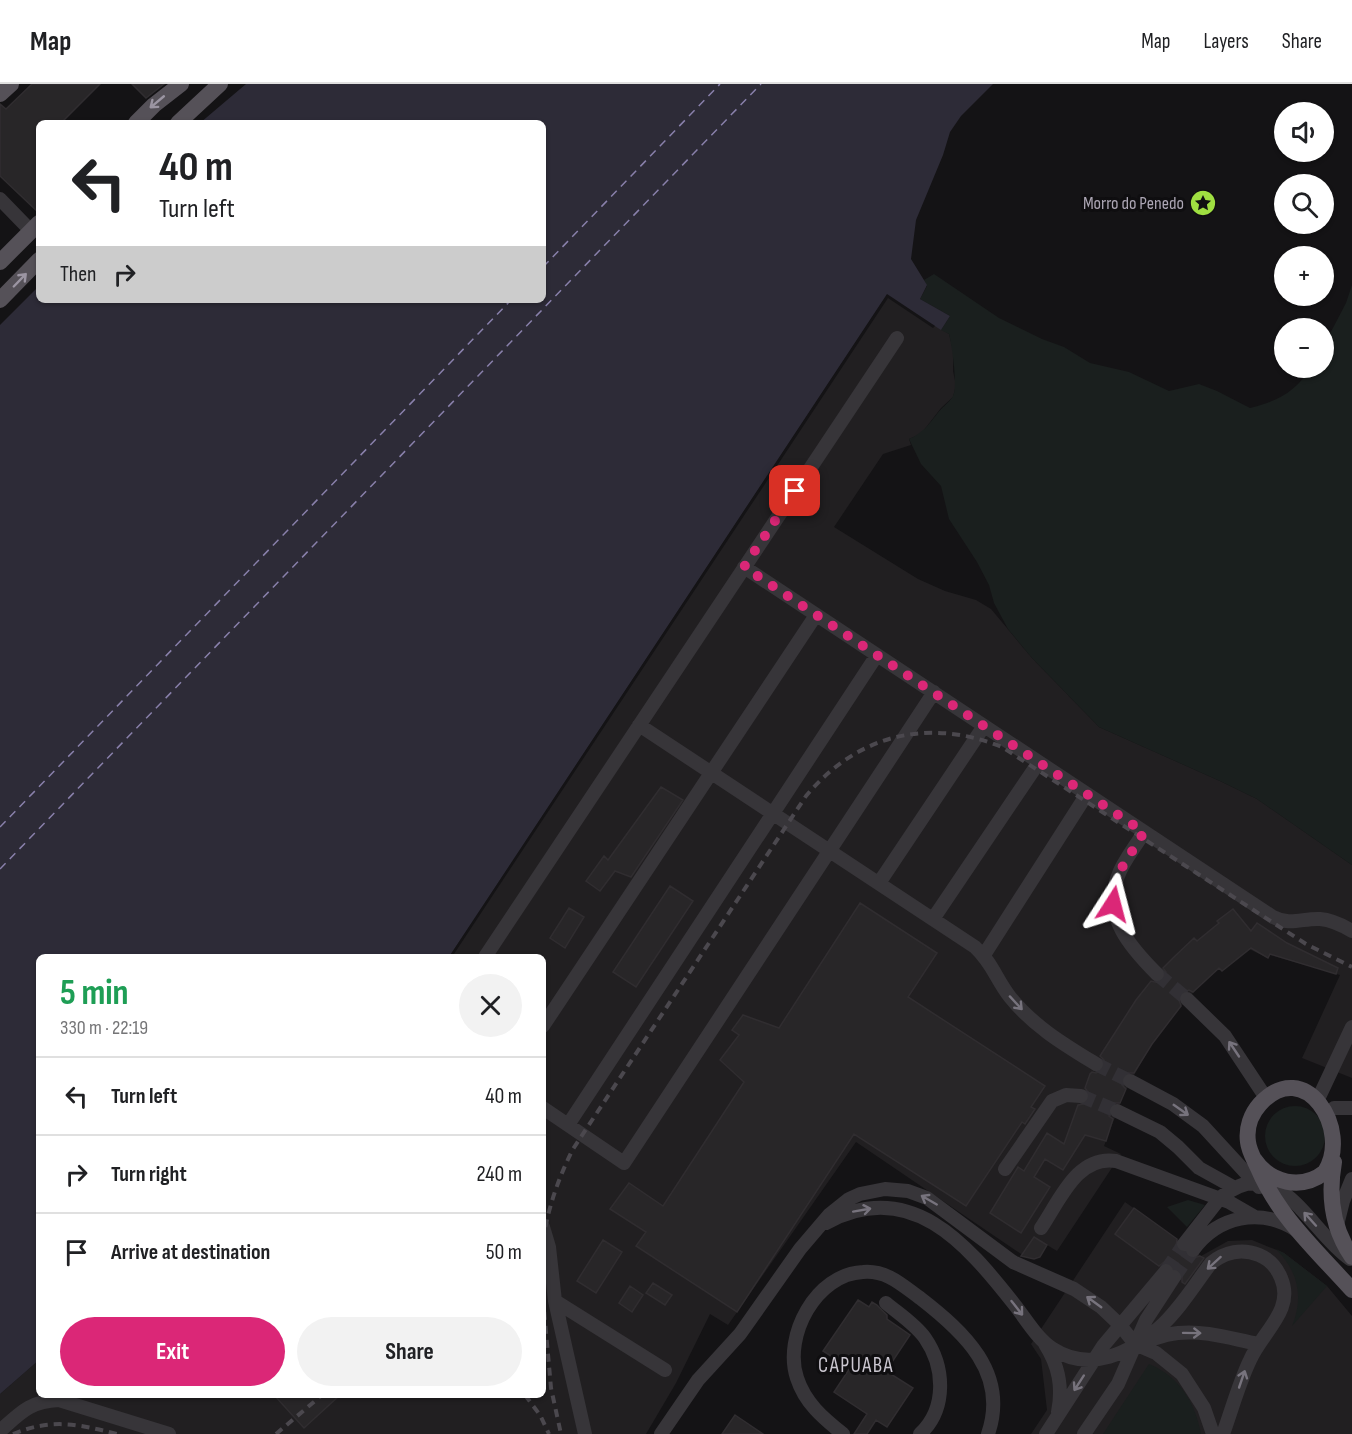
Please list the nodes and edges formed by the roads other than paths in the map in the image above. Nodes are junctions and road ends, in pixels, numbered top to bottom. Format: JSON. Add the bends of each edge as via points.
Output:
{"nodes":[{"id":1,"x":11,"y":84,"type":"edge"},
{"id":2,"x":181,"y":84,"type":"edge"},
{"id":3,"x":220,"y":84,"type":"edge"},
{"id":4,"x":0,"y":94,"type":"edge"},
{"id":5,"x":139,"y":120,"type":"edge"},
{"id":6,"x":181,"y":120,"type":"edge"},
{"id":7,"x":0,"y":199,"type":"edge"},
{"id":8,"x":35,"y":227,"type":"edge"},
{"id":9,"x":0,"y":262,"type":"edge"},
{"id":10,"x":36,"y":263,"type":"edge"},
{"id":11,"x":0,"y":300,"type":"edge"},
{"id":12,"x":897,"y":338,"type":"dead end"},
{"id":13,"x":744,"y":567,"type":"junction"},
{"id":14,"x":816,"y":615,"type":"junction"},
{"id":15,"x":877,"y":655,"type":"junction"},
{"id":16,"x":934,"y":693,"type":"junction"},
{"id":17,"x":639,"y":725,"type":"junction"},
{"id":18,"x":984,"y":726,"type":"junction"},
{"id":19,"x":1039,"y":762,"type":"junction"},
{"id":20,"x":712,"y":772,"type":"junction"},
{"id":21,"x":1087,"y":794,"type":"junction"},
{"id":22,"x":773,"y":813,"type":"junction"},
{"id":23,"x":1144,"y":832,"type":"junction"},
{"id":24,"x":830,"y":851,"type":"junction"},
{"id":25,"x":879,"y":884,"type":"junction"},
{"id":26,"x":933,"y":919,"type":"junction"},
{"id":27,"x":1352,"y":931,"type":"edge"},
{"id":28,"x":487,"y":954,"type":"edge"},
{"id":29,"x":984,"y":955,"type":"junction"},
{"id":30,"x":1158,"y":974,"type":"tunnel mouth"},
{"id":31,"x":1187,"y":999,"type":"tunnel mouth"},
{"id":32,"x":546,"y":1021,"type":"edge"},
{"id":33,"x":1352,"y":1027,"type":"edge"},
{"id":34,"x":1096,"y":1064,"type":"tunnel mouth"},
{"id":35,"x":1130,"y":1081,"type":"tunnel mouth"},
{"id":36,"x":1320,"y":1095,"type":"junction"},
{"id":37,"x":1081,"y":1096,"type":"tunnel mouth"},
{"id":38,"x":1266,"y":1098,"type":"junction"},
{"id":39,"x":1334,"y":1108,"type":"junction"},
{"id":40,"x":1352,"y":1108,"type":"edge"},
{"id":41,"x":546,"y":1110,"type":"edge"},
{"id":42,"x":1117,"y":1111,"type":"tunnel mouth"},
{"id":43,"x":568,"y":1125,"type":"junction"},
{"id":44,"x":1254,"y":1159,"type":"junction"},
{"id":45,"x":1334,"y":1162,"type":"junction"},
{"id":46,"x":1005,"y":1169,"type":"dead end"},
{"id":47,"x":1352,"y":1179,"type":"edge"},
{"id":48,"x":1260,"y":1183,"type":"junction"},
{"id":49,"x":1235,"y":1188,"type":"junction"},
{"id":50,"x":1220,"y":1198,"type":"junction"},
{"id":51,"x":1255,"y":1217,"type":"junction"},
{"id":52,"x":1041,"y":1228,"type":"dead end"},
{"id":53,"x":1337,"y":1228,"type":"junction"},
{"id":54,"x":811,"y":1236,"type":"junction"},
{"id":55,"x":546,"y":1237,"type":"edge"},
{"id":56,"x":1304,"y":1237,"type":"junction"},
{"id":57,"x":1352,"y":1258,"type":"edge"},
{"id":58,"x":1352,"y":1290,"type":"edge"},
{"id":59,"x":555,"y":1301,"type":"junction"},
{"id":60,"x":886,"y":1303,"type":"dead end"},
{"id":61,"x":1120,"y":1325,"type":"junction"},
{"id":62,"x":1044,"y":1343,"type":"junction"},
{"id":63,"x":1135,"y":1344,"type":"junction"},
{"id":64,"x":1258,"y":1344,"type":"junction"},
{"id":65,"x":1094,"y":1360,"type":"junction"},
{"id":66,"x":665,"y":1370,"type":"dead end"},
{"id":67,"x":1054,"y":1421,"type":"junction"},
{"id":68,"x":0,"y":1431,"type":"edge"},
{"id":69,"x":169,"y":1434,"type":"edge"},
{"id":70,"x":585,"y":1434,"type":"edge"},
{"id":71,"x":662,"y":1434,"type":"edge"},
{"id":72,"x":843,"y":1434,"type":"edge"},
{"id":73,"x":920,"y":1434,"type":"edge"},
{"id":74,"x":988,"y":1434,"type":"edge"},
{"id":75,"x":1046,"y":1434,"type":"edge"},
{"id":76,"x":1084,"y":1434,"type":"edge"},
{"id":77,"x":1213,"y":1434,"type":"edge"},
{"id":78,"x":1223,"y":1434,"type":"edge"}],
"edges":[{"from":1,"to":4,"type":"main road"},
{"from":2,"to":5,"type":"main road","one_way":true},
{"from":3,"to":6,"type":"main road"},
{"from":7,"to":8,"type":"street"},
{"from":8,"to":9,"type":"main road"},
{"from":11,"to":10,"type":"main road","one_way":true},
{"from":12,"to":13,"type":"street"},
{"from":13,"to":14,"type":"street"},
{"from":13,"to":17,"type":"street"},
{"from":14,"to":15,"type":"street"},
{"from":14,"to":20,"type":"street"},
{"from":15,"to":16,"type":"street"},
{"from":15,"to":22,"type":"street"},
{"from":16,"to":18,"type":"street"},
{"from":16,"to":24,"type":"street"},
{"from":17,"to":20,"type":"street"},
{"from":17,"to":28,"type":"street"},
{"from":18,"to":19,"type":"street"},
{"from":18,"to":25,"type":"street"},
{"from":19,"to":21,"type":"street"},
{"from":19,"to":26,"type":"street"},
{"from":20,"to":22,"type":"street"},
{"from":20,"to":32,"type":"street"},
{"from":21,"to":23,"type":"street"},
{"from":21,"to":29,"type":"street"},
{"from":22,"to":24,"type":"street"},
{"from":22,"to":43,"type":"street"},
{"from":23,"to":27,"type":"street","via":[[1278,920],[1328,920]]},
{"from":23,"to":30,"type":"street","via":[[1118,874],[1113,904],[1122,933]]},
{"from":24,"to":25,"type":"street"},
{"from":24,"to":43,"type":"street","via":[[624,1163]]},
{"from":25,"to":26,"type":"street"},
{"from":26,"to":29,"type":"street"},
{"from":29,"to":34,"type":"street","one_way":true,"via":[[1018,1006],[1046,1032]]},
{"from":38,"to":31,"type":"street","one_way":true,"via":[[1225,1036]]},
{"from":33,"to":36,"type":"street"},
{"from":35,"to":48,"type":"street","one_way":true,"via":[[1196,1121]]},
{"from":36,"to":38,"type":"main road","via":[[1293,1088]]},
{"from":36,"to":39,"type":"main road"},
{"from":37,"to":46,"type":"street","via":[[1059,1097],[1047,1106]]},
{"from":38,"to":44,"type":"main road","via":[[1250,1122],[1248,1141]]},
{"from":39,"to":40,"type":"street"},
{"from":39,"to":45,"type":"main road","via":[[1343,1135]]},
{"from":41,"to":43,"type":"street"},
{"from":42,"to":49,"type":"street","via":[[1160,1132],[1199,1168]]},
{"from":44,"to":45,"type":"main road","via":[[1274,1178],[1293,1183],[1312,1180]]},
{"from":44,"to":48,"type":"main road"},
{"from":45,"to":53,"type":"main road","via":[[1331,1202]]},
{"from":47,"to":53,"type":"street"},
{"from":48,"to":49,"type":"street"},
{"from":48,"to":56,"type":"main road"},
{"from":57,"to":48,"type":"street","one_way":true,"via":[[1337,1249],[1288,1194]]},
{"from":49,"to":50,"type":"street"},
{"from":50,"to":51,"type":"street"},
{"from":50,"to":51,"type":"street","via":[[1188,1247],[1223,1224]]},
{"from":50,"to":52,"type":"street","via":[[1116,1161],[1102,1160],[1078,1172]]},
{"from":51,"to":56,"type":"street","via":[[1286,1224]]},
{"from":53,"to":57,"type":"main road"},
{"from":61,"to":54,"type":"street","one_way":true,"via":[[1088,1298],[1013,1262],[936,1204],[908,1191],[885,1189],[854,1197],[838,1206]]},
{"from":54,"to":62,"type":"street","one_way":true,"via":[[836,1218],[864,1209],[893,1208],[921,1216],[974,1255]]},
{"from":54,"to":71,"type":"street","via":[[745,1327],[698,1380]]},
{"from":55,"to":59,"type":"street"},
{"from":56,"to":58,"type":"main road"},
{"from":59,"to":66,"type":"street"},
{"from":59,"to":70,"type":"street"},
{"from":60,"to":73,"type":"street","via":[[925,1338],[938,1365],[940,1389],[936,1411]]},
{"from":61,"to":63,"type":"street"},
{"from":61,"to":63,"type":"street","via":[[1170,1274]]},
{"from":61,"to":65,"type":"street"},
{"from":62,"to":65,"type":"street","via":[[1072,1358]]},
{"from":62,"to":67,"type":"street","via":[[1060,1379],[1060,1401]]},
{"from":63,"to":64,"type":"street","one_way":true,"via":[[1188,1332]]},
{"from":64,"to":63,"type":"street","one_way":true,"via":[[1278,1319],[1284,1302],[1283,1284],[1269,1261],[1244,1251],[1211,1263],[1168,1319]]},
{"from":63,"to":65,"type":"street","via":[[1115,1356]]},
{"from":63,"to":76,"type":"street","via":[[1118,1384]]},
{"from":63,"to":77,"type":"street","via":[[1156,1353],[1182,1374],[1204,1408]]},
{"from":78,"to":64,"type":"street","one_way":true},
{"from":65,"to":67,"type":"street","one_way":true},
{"from":67,"to":75,"type":"street"},
{"from":68,"to":69,"type":"street","via":[[28,1407],[59,1400]]},
{"from":72,"to":74,"type":"street","via":[[815,1410],[802,1389],[794,1366],[795,1341],[813,1302],[831,1283],[850,1274],[871,1272],[897,1280],[972,1346],[985,1367],[992,1390],[993,1413]]}]}
